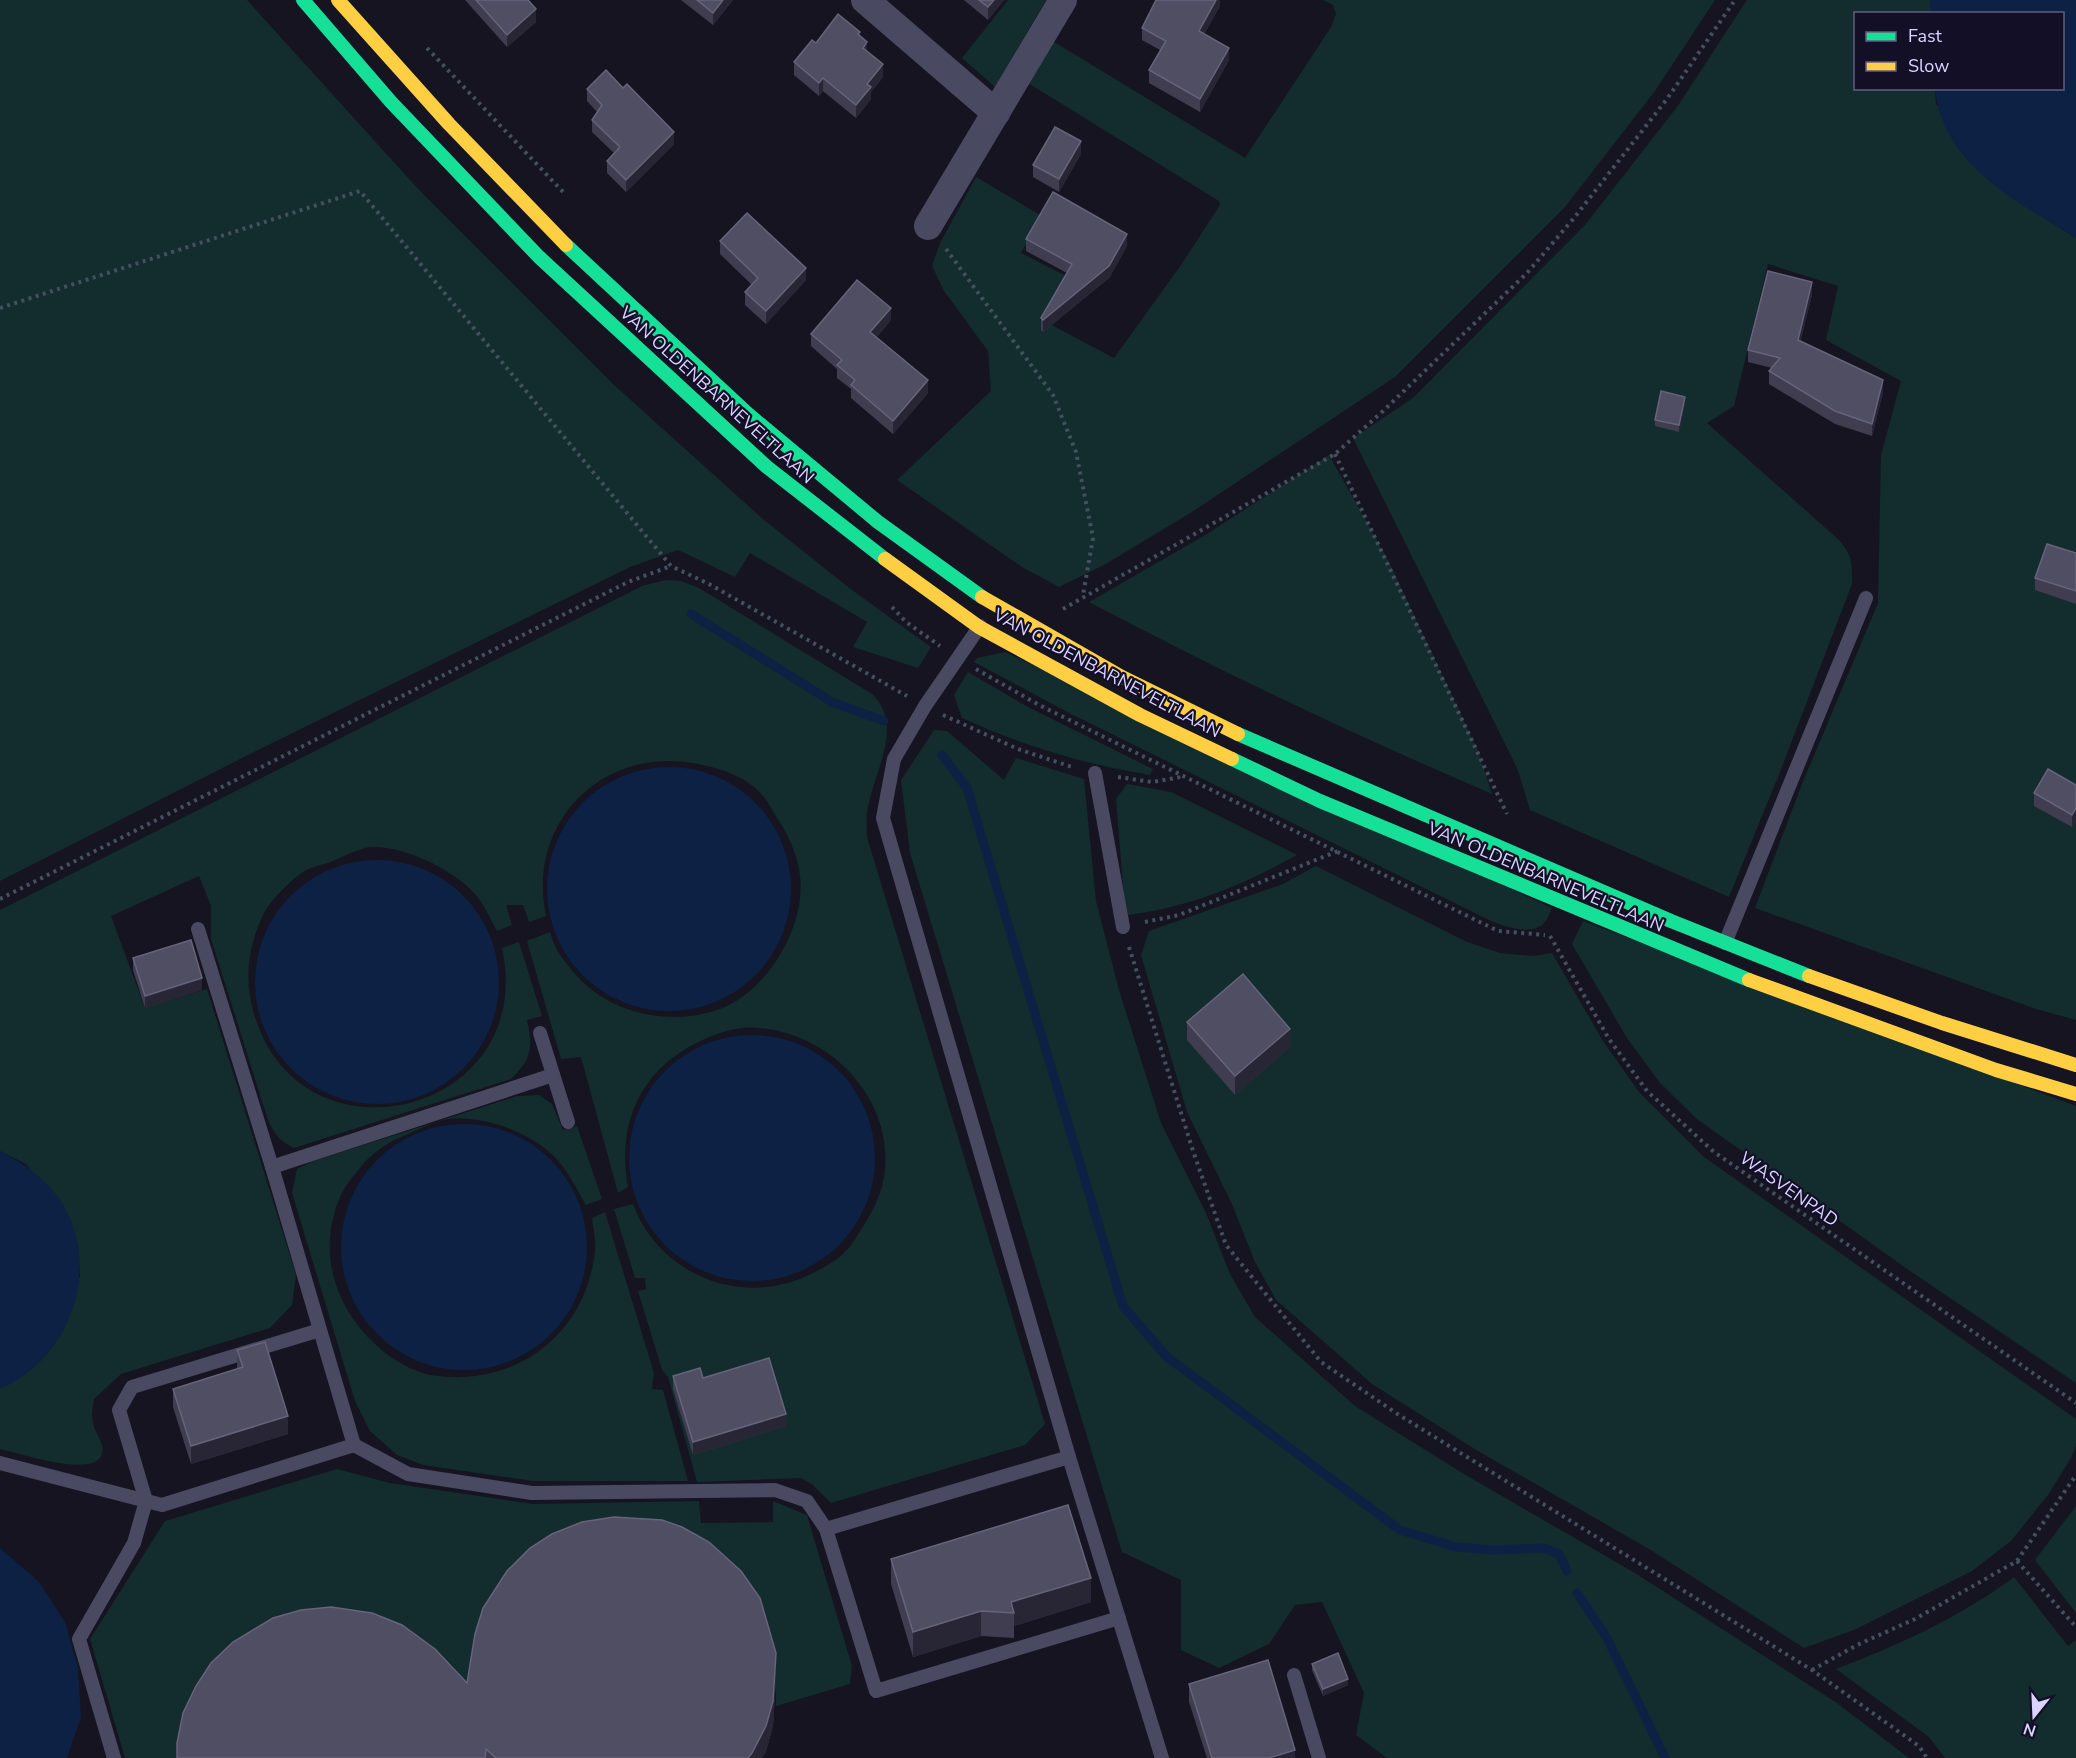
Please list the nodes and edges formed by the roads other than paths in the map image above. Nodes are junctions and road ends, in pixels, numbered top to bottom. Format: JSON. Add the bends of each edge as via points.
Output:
{"nodes":[{"id":1,"x":303,"y":0,"type":"edge"},
{"id":2,"x":338,"y":0,"type":"edge"},
{"id":3,"x":865,"y":0,"type":"edge"},
{"id":4,"x":1063,"y":0,"type":"edge"},
{"id":5,"x":996,"y":113,"type":"junction"},
{"id":6,"x":928,"y":226,"type":"road end"},
{"id":7,"x":1866,"y":598,"type":"dead end"},
{"id":8,"x":993,"y":604,"type":"junction"},
{"id":9,"x":979,"y":627,"type":"junction"},
{"id":10,"x":1095,"y":773,"type":"road end"},
{"id":11,"x":1123,"y":927,"type":"road end"},
{"id":12,"x":198,"y":929,"type":"dead end"},
{"id":13,"x":1725,"y":943,"type":"junction"},
{"id":14,"x":1715,"y":968,"type":"junction"},
{"id":15,"x":540,"y":1033,"type":"dead end"},
{"id":16,"x":2076,"y":1065,"type":"edge"},
{"id":17,"x":553,"y":1076,"type":"junction"},
{"id":18,"x":2076,"y":1094,"type":"edge"},
{"id":19,"x":568,"y":1122,"type":"dead end"},
{"id":20,"x":272,"y":1167,"type":"junction"},
{"id":21,"x":320,"y":1330,"type":"junction"},
{"id":22,"x":354,"y":1445,"type":"junction"},
{"id":23,"x":1069,"y":1457,"type":"junction"},
{"id":24,"x":0,"y":1463,"type":"edge"},
{"id":25,"x":146,"y":1500,"type":"junction"},
{"id":26,"x":826,"y":1529,"type":"junction"},
{"id":27,"x":1119,"y":1618,"type":"junction"},
{"id":28,"x":1294,"y":1675,"type":"dead end"},
{"id":29,"x":114,"y":1758,"type":"edge"},
{"id":30,"x":1162,"y":1758,"type":"edge"},
{"id":31,"x":1319,"y":1758,"type":"edge"}],
"edges":[{"from":1,"to":9,"type":"main road","name":"VAN OLDENBARNEVELTLAAN","via":[[391,102],[539,257],[684,393],[862,544]]},
{"from":2,"to":8,"type":"main road","name":"VAN OLDENBARNEVELTLAAN","via":[[559,240],[704,376],[876,521]]},
{"from":3,"to":5,"type":"street"},
{"from":4,"to":5,"type":"street"},
{"from":5,"to":6,"type":"street"},
{"from":7,"to":13,"type":"lane"},
{"from":8,"to":9,"type":"lane"},
{"from":8,"to":13,"type":"main road","name":"VAN OLDENBARNEVELTLAAN","via":[[1148,691],[1331,778]]},
{"from":9,"to":14,"type":"main road","name":"VAN OLDENBARNEVELTLAAN","via":[[1140,715],[1320,801]]},
{"from":9,"to":23,"type":"lane","via":[[894,759],[883,818]]},
{"from":10,"to":11,"type":"lane"},
{"from":12,"to":20,"type":"lane"},
{"from":13,"to":14,"type":"lane"},
{"from":13,"to":16,"type":"main road","name":"VAN OLDENBARNEVELTLAAN","via":[[2001,1043]]},
{"from":14,"to":18,"type":"main road","name":"VAN OLDENBARNEVELTLAAN","via":[[1996,1070]]},
{"from":15,"to":17,"type":"lane"},
{"from":17,"to":19,"type":"lane"},
{"from":17,"to":20,"type":"lane"},
{"from":20,"to":21,"type":"lane"},
{"from":21,"to":22,"type":"lane"},
{"from":21,"to":25,"type":"lane","via":[[132,1387],[119,1410]]},
{"from":22,"to":25,"type":"lane","via":[[162,1505]]},
{"from":22,"to":26,"type":"lane","via":[[408,1474],[532,1493],[775,1490],[807,1501]]},
{"from":23,"to":26,"type":"lane"},
{"from":23,"to":27,"type":"lane"},
{"from":24,"to":25,"type":"lane"},
{"from":25,"to":29,"type":"lane","via":[[134,1543],[78,1640]]},
{"from":26,"to":27,"type":"lane","via":[[876,1691]]},
{"from":27,"to":30,"type":"lane"},
{"from":28,"to":31,"type":"lane"}]}
